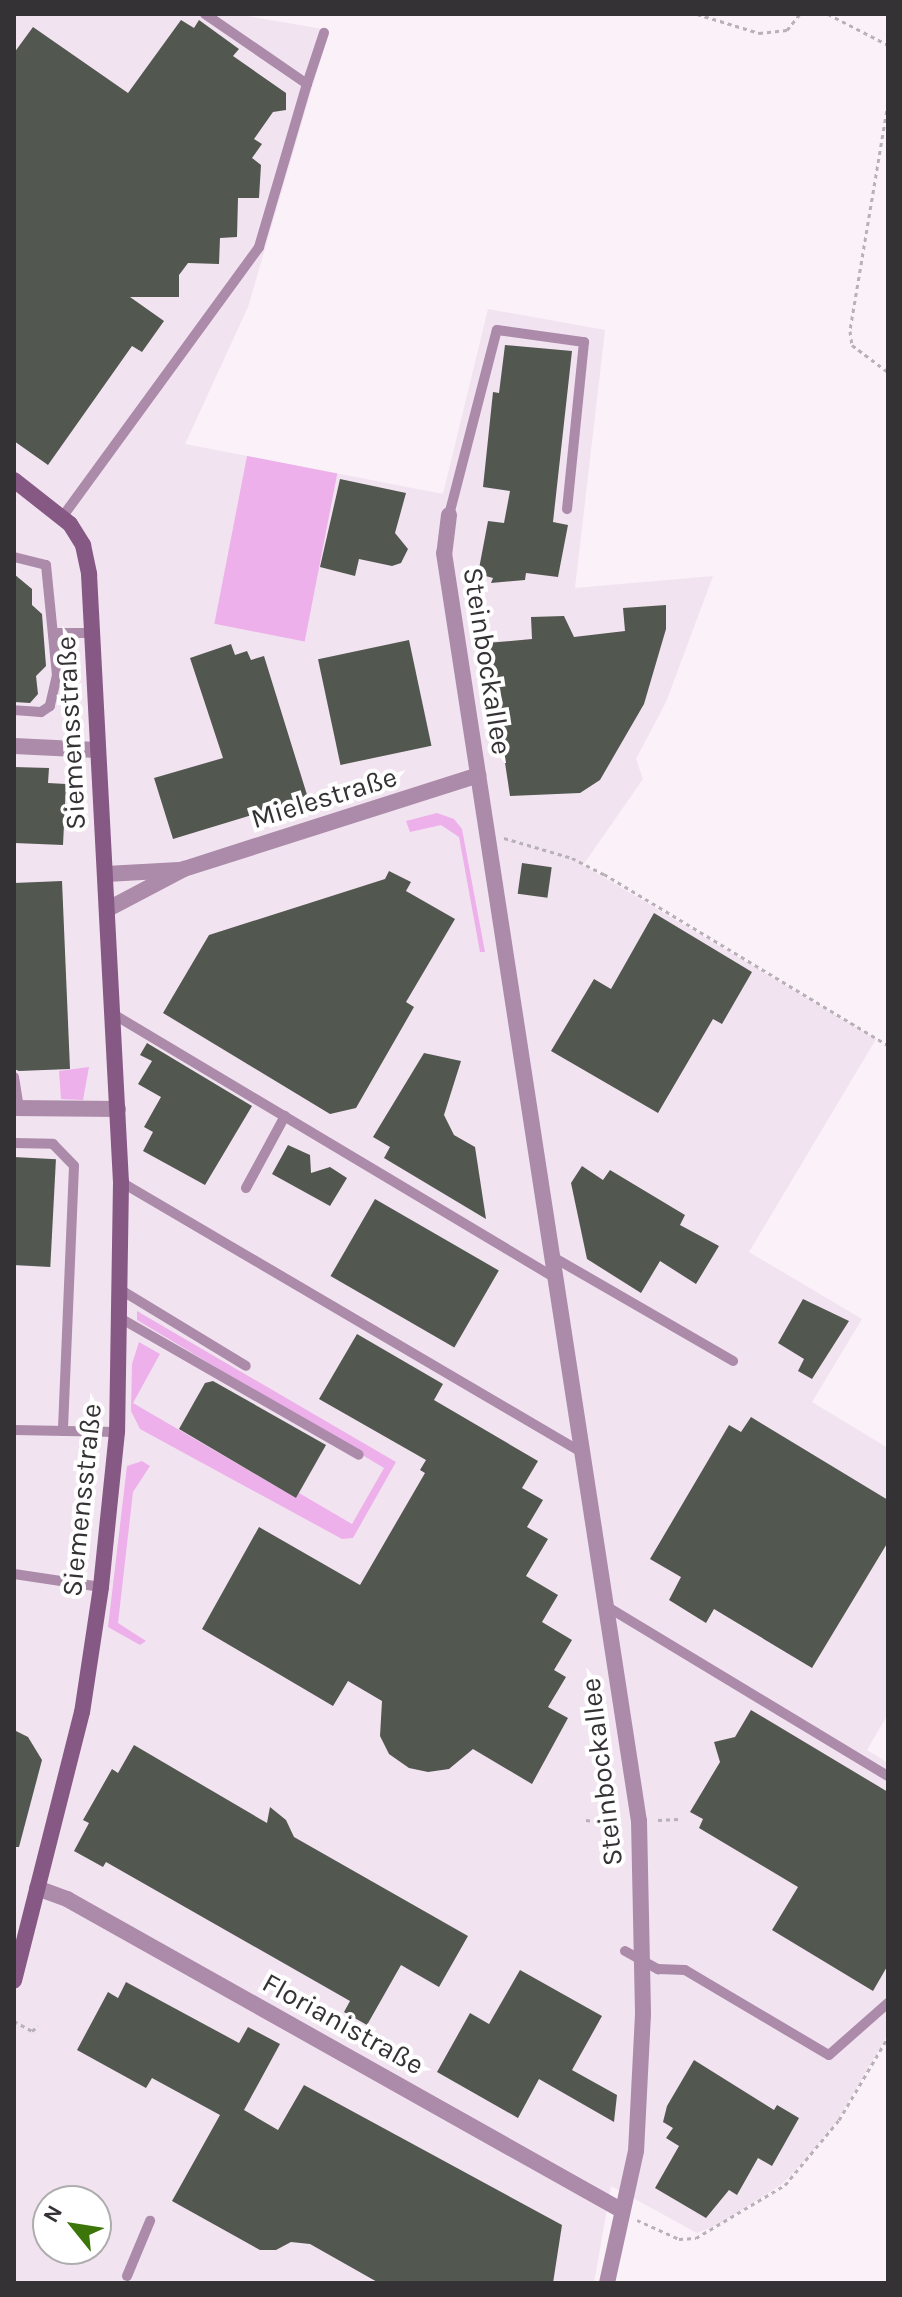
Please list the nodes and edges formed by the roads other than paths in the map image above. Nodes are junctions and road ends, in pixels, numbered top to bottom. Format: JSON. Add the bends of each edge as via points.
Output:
{"nodes":[{"id":1,"x":205,"y":14,"type":"edge"},
{"id":2,"x":324,"y":33,"type":"dead end"},
{"id":3,"x":307,"y":84,"type":"junction"},
{"id":4,"x":14,"y":480,"type":"edge"},
{"id":5,"x":567,"y":509,"type":"dead end"},
{"id":6,"x":449,"y":515,"type":"joint"},
{"id":7,"x":63,"y":516,"type":"junction"},
{"id":8,"x":14,"y":557,"type":"edge"},
{"id":9,"x":54,"y":633,"type":"junction"},
{"id":10,"x":92,"y":633,"type":"junction"},
{"id":11,"x":14,"y":710,"type":"edge"},
{"id":12,"x":14,"y":746,"type":"edge"},
{"id":13,"x":97,"y":750,"type":"junction"},
{"id":14,"x":478,"y":775,"type":"junction"},
{"id":15,"x":184,"y":869,"type":"junction"},
{"id":16,"x":106,"y":874,"type":"junction"},
{"id":17,"x":108,"y":909,"type":"junction"},
{"id":18,"x":113,"y":1014,"type":"junction"},
{"id":19,"x":14,"y":1077,"type":"edge"},
{"id":20,"x":16,"y":1108,"type":"edge"},
{"id":21,"x":118,"y":1109,"type":"junction"},
{"id":22,"x":285,"y":1116,"type":"junction"},
{"id":23,"x":14,"y":1143,"type":"edge"},
{"id":24,"x":121,"y":1182,"type":"junction"},
{"id":25,"x":246,"y":1188,"type":"dead end"},
{"id":26,"x":553,"y":1257,"type":"junction"},
{"id":27,"x":557,"y":1279,"type":"junction"},
{"id":28,"x":121,"y":1290,"type":"junction"},
{"id":29,"x":120,"y":1318,"type":"junction"},
{"id":30,"x":733,"y":1361,"type":"dead end"},
{"id":31,"x":246,"y":1366,"type":"dead end"},
{"id":32,"x":14,"y":1430,"type":"edge"},
{"id":33,"x":63,"y":1431,"type":"junction"},
{"id":34,"x":117,"y":1432,"type":"junction"},
{"id":35,"x":583,"y":1453,"type":"junction"},
{"id":36,"x":359,"y":1455,"type":"dead end"},
{"id":37,"x":14,"y":1574,"type":"edge"},
{"id":38,"x":101,"y":1587,"type":"junction"},
{"id":39,"x":606,"y":1606,"type":"junction"},
{"id":40,"x":888,"y":1776,"type":"edge"},
{"id":41,"x":37,"y":1888,"type":"junction"},
{"id":42,"x":625,"y":1951,"type":"dead end"},
{"id":43,"x":644,"y":1962,"type":"junction"},
{"id":44,"x":14,"y":1981,"type":"edge"},
{"id":45,"x":888,"y":2003,"type":"edge"},
{"id":46,"x":621,"y":2210,"type":"junction"},
{"id":47,"x":150,"y":2221,"type":"dead end"},
{"id":48,"x":127,"y":2276,"type":"dead end"},
{"id":49,"x":607,"y":2283,"type":"edge"}],
"edges":[{"from":1,"to":3,"type":"lane"},
{"from":2,"to":3,"type":"lane"},
{"from":3,"to":7,"type":"lane","via":[[259,247]]},
{"from":4,"to":7,"type":"street","name":"Siemensstraße"},
{"from":5,"to":6,"type":"lane","name":"Steinbockallee","via":[[584,342],[497,330]]},
{"from":6,"to":14,"type":"street","name":"Steinbockallee","via":[[444,553]]},
{"from":7,"to":10,"type":"street","name":"Siemensstraße","via":[[83,545]]},
{"from":8,"to":9,"type":"lane","via":[[46,565]]},
{"from":9,"to":10,"type":"lane"},
{"from":9,"to":11,"type":"lane","via":[[57,675],[50,706],[41,712]]},
{"from":10,"to":13,"type":"street","name":"Siemensstraße"},
{"from":12,"to":13,"type":"street"},
{"from":13,"to":16,"type":"street","name":"Siemensstraße"},
{"from":14,"to":15,"type":"street","name":"Mielestraße"},
{"from":14,"to":26,"type":"street","name":"Steinbockallee"},
{"from":15,"to":16,"type":"street","name":"Mielestraße"},
{"from":15,"to":17,"type":"street","name":"Mielestraße"},
{"from":16,"to":17,"type":"street","name":"Siemensstraße"},
{"from":17,"to":18,"type":"street","name":"Siemensstraße"},
{"from":18,"to":21,"type":"street","name":"Siemensstraße"},
{"from":18,"to":22,"type":"lane"},
{"from":19,"to":20,"type":"lane"},
{"from":20,"to":21,"type":"street"},
{"from":21,"to":24,"type":"street","name":"Siemensstraße"},
{"from":22,"to":25,"type":"lane"},
{"from":22,"to":27,"type":"lane"},
{"from":23,"to":33,"type":"lane","via":[[53,1144],[74,1166]]},
{"from":24,"to":28,"type":"street","name":"Siemensstraße"},
{"from":24,"to":35,"type":"lane"},
{"from":26,"to":27,"type":"street","name":"Steinbockallee"},
{"from":26,"to":30,"type":"lane"},
{"from":27,"to":35,"type":"street","name":"Steinbockallee"},
{"from":28,"to":29,"type":"street","name":"Siemensstraße"},
{"from":28,"to":31,"type":"lane"},
{"from":29,"to":34,"type":"street","name":"Siemensstraße"},
{"from":29,"to":36,"type":"lane"},
{"from":32,"to":33,"type":"lane"},
{"from":33,"to":34,"type":"lane"},
{"from":34,"to":38,"type":"street","name":"Siemensstraße"},
{"from":35,"to":39,"type":"street","name":"Steinbockallee"},
{"from":37,"to":38,"type":"lane"},
{"from":38,"to":41,"type":"street","name":"Siemensstraße","via":[[82,1712]]},
{"from":39,"to":40,"type":"lane"},
{"from":39,"to":43,"type":"street","name":"Steinbockallee","via":[[639,1821]]},
{"from":41,"to":44,"type":"street","name":"Siemensstraße"},
{"from":41,"to":46,"type":"street","name":"Florianistraße","via":[[67,1899]]},
{"from":42,"to":43,"type":"lane"},
{"from":43,"to":45,"type":"lane","via":[[658,1969],[685,1970],[829,2055]]},
{"from":43,"to":46,"type":"street","name":"Steinbockallee","via":[[636,2151]]},
{"from":46,"to":49,"type":"street","name":"Steinbockallee"},
{"from":47,"to":48,"type":"lane"}]}
